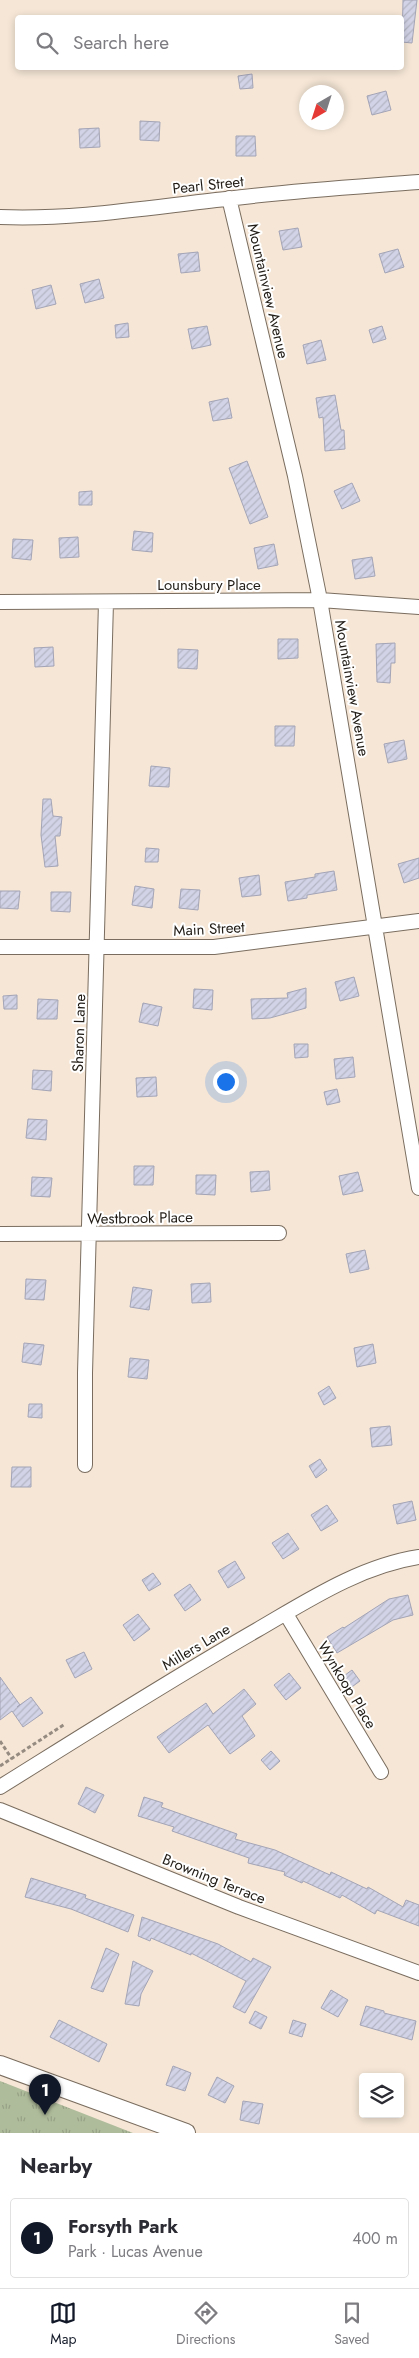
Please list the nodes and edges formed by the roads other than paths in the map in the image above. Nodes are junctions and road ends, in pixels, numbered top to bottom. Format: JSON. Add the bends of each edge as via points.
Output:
{"nodes":[{"id":1,"x":419,"y":182,"type":"edge"},
{"id":2,"x":229,"y":198,"type":"junction"},
{"id":3,"x":0,"y":217,"type":"edge"},
{"id":4,"x":320,"y":600,"type":"junction"},
{"id":5,"x":0,"y":602,"type":"edge"},
{"id":6,"x":106,"y":602,"type":"junction"},
{"id":7,"x":419,"y":607,"type":"edge"},
{"id":8,"x":419,"y":921,"type":"edge"},
{"id":9,"x":376,"y":927,"type":"junction"},
{"id":10,"x":0,"y":947,"type":"edge"},
{"id":11,"x":98,"y":948,"type":"junction"},
{"id":12,"x":419,"y":1188,"type":"edge"},
{"id":13,"x":280,"y":1233,"type":"dead end"},
{"id":14,"x":0,"y":1234,"type":"edge"},
{"id":15,"x":89,"y":1235,"type":"junction"},
{"id":16,"x":85,"y":1465,"type":"dead end"},
{"id":17,"x":419,"y":1557,"type":"edge"},
{"id":18,"x":286,"y":1614,"type":"junction"},
{"id":19,"x":380,"y":1772,"type":"dead end"},
{"id":20,"x":0,"y":1787,"type":"edge"},
{"id":21,"x":0,"y":1810,"type":"edge"},
{"id":22,"x":419,"y":1973,"type":"edge"},
{"id":23,"x":0,"y":2064,"type":"edge"},
{"id":24,"x":186,"y":2133,"type":"edge"}],
"edges":[{"from":1,"to":2,"type":"street","name":"Pearl Street"},
{"from":2,"to":3,"type":"street","name":"Pearl Street","via":[[90,215]]},
{"from":2,"to":4,"type":"street","name":"Mountainview Avenue","via":[[295,476]]},
{"from":4,"to":6,"type":"street","name":"Lounsbury Place"},
{"from":4,"to":7,"type":"street","name":"Lounsbury Place"},
{"from":4,"to":9,"type":"street","name":"Mountainview Avenue"},
{"from":5,"to":6,"type":"street","name":"Lounsbury Place"},
{"from":6,"to":11,"type":"street","name":"Sharon Lane"},
{"from":8,"to":9,"type":"street","name":"Main Street"},
{"from":9,"to":11,"type":"street","name":"Main Street","via":[[228,946]]},
{"from":9,"to":12,"type":"street","name":"Mountainview Avenue"},
{"from":10,"to":11,"type":"street","name":"Main Street"},
{"from":11,"to":15,"type":"street","name":"Sharon Lane"},
{"from":13,"to":15,"type":"street","name":"Westbrook Place"},
{"from":14,"to":15,"type":"street","name":"Westbrook Place"},
{"from":15,"to":16,"type":"street","name":"Sharon Lane"},
{"from":17,"to":18,"type":"street","name":"Millers Lane","via":[[358,1576]]},
{"from":18,"to":19,"type":"street","name":"Wynkoop Place"},
{"from":18,"to":20,"type":"street","name":"Millers Lane"},
{"from":21,"to":22,"type":"street","name":"Browning Terrace","via":[[239,1907]]},
{"from":23,"to":24,"type":"street"}]}
